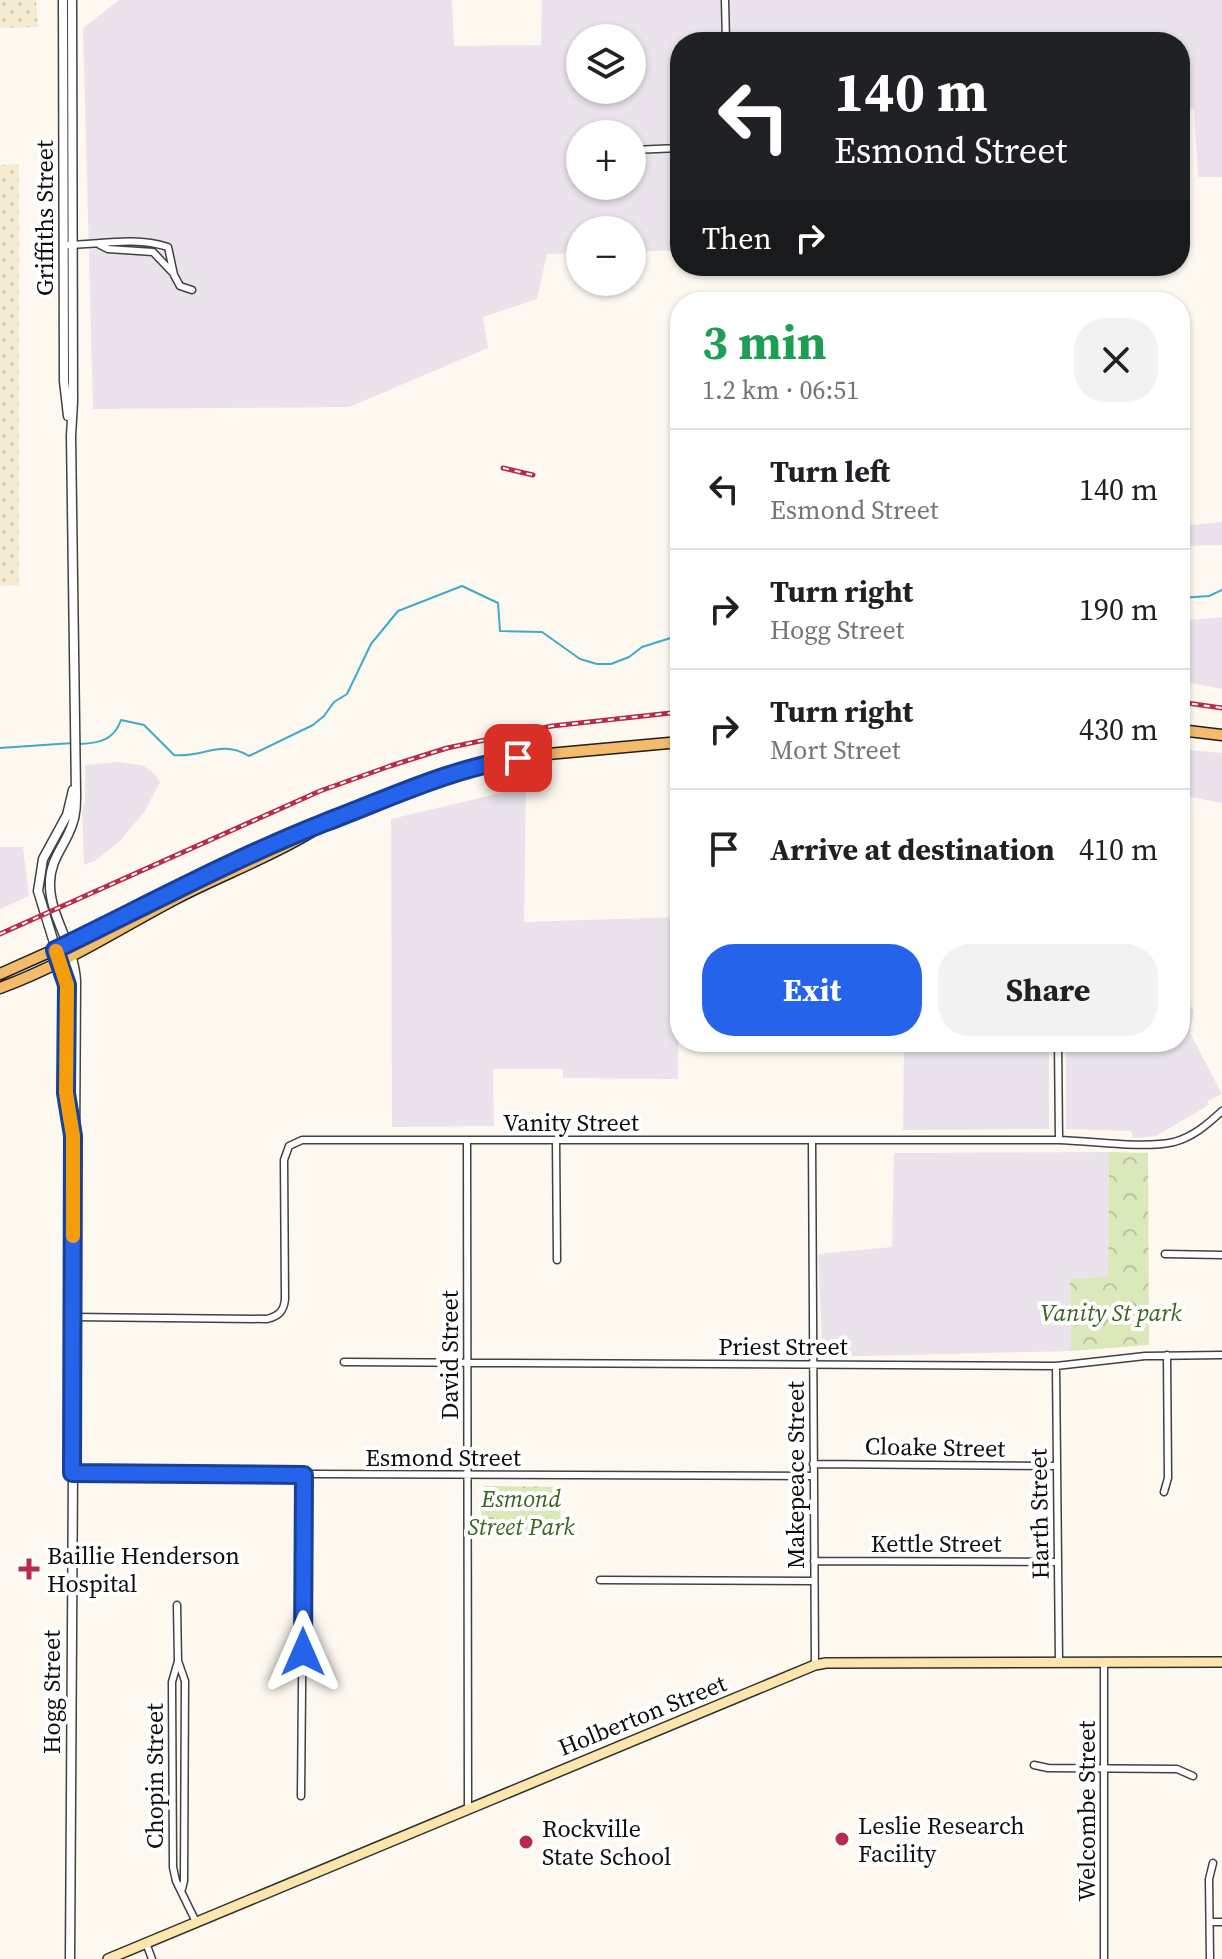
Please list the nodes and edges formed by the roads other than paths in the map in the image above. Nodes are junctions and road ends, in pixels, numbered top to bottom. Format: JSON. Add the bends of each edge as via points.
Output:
{"nodes":[{"id":1,"x":63,"y":0,"type":"edge"},
{"id":2,"x":72,"y":0,"type":"edge"},
{"id":3,"x":725,"y":0,"type":"edge"},
{"id":4,"x":726,"y":32,"type":"edge"},
{"id":5,"x":670,"y":148,"type":"edge"},
{"id":6,"x":646,"y":149,"type":"edge"},
{"id":7,"x":68,"y":245,"type":"junction"},
{"id":8,"x":100,"y":245,"type":"junction"},
{"id":9,"x":174,"y":275,"type":"junction"},
{"id":10,"x":192,"y":290,"type":"dead end"},
{"id":11,"x":1190,"y":731,"type":"edge"},
{"id":12,"x":1222,"y":735,"type":"edge"},
{"id":13,"x":670,"y":743,"type":"edge"},
{"id":14,"x":75,"y":785,"type":"junction"},
{"id":15,"x":71,"y":950,"type":"junction"},
{"id":16,"x":58,"y":957,"type":"junction"},
{"id":17,"x":0,"y":974,"type":"edge"},
{"id":18,"x":0,"y":988,"type":"edge"},
{"id":19,"x":1058,"y":1052,"type":"edge"},
{"id":20,"x":1222,"y":1111,"type":"edge"},
{"id":21,"x":73,"y":1136,"type":"junction"},
{"id":22,"x":556,"y":1140,"type":"junction"},
{"id":23,"x":812,"y":1140,"type":"junction"},
{"id":24,"x":1059,"y":1140,"type":"junction"},
{"id":25,"x":467,"y":1141,"type":"junction"},
{"id":26,"x":1165,"y":1254,"type":"dead end"},
{"id":27,"x":1222,"y":1255,"type":"edge"},
{"id":28,"x":557,"y":1260,"type":"dead end"},
{"id":29,"x":72,"y":1317,"type":"junction"},
{"id":30,"x":1167,"y":1355,"type":"junction"},
{"id":31,"x":1222,"y":1355,"type":"edge"},
{"id":32,"x":344,"y":1362,"type":"dead end"},
{"id":33,"x":466,"y":1364,"type":"junction"},
{"id":34,"x":813,"y":1364,"type":"junction"},
{"id":35,"x":1056,"y":1366,"type":"junction"},
{"id":36,"x":813,"y":1464,"type":"junction"},
{"id":37,"x":1057,"y":1466,"type":"junction"},
{"id":38,"x":72,"y":1473,"type":"junction"},
{"id":39,"x":304,"y":1475,"type":"junction"},
{"id":40,"x":468,"y":1475,"type":"junction"},
{"id":41,"x":813,"y":1476,"type":"junction"},
{"id":42,"x":1164,"y":1492,"type":"dead end"},
{"id":43,"x":814,"y":1561,"type":"junction"},
{"id":44,"x":1058,"y":1562,"type":"junction"},
{"id":45,"x":600,"y":1580,"type":"dead end"},
{"id":46,"x":814,"y":1581,"type":"junction"},
{"id":47,"x":177,"y":1605,"type":"dead end"},
{"id":48,"x":178,"y":1661,"type":"junction"},
{"id":49,"x":1059,"y":1662,"type":"junction"},
{"id":50,"x":1222,"y":1662,"type":"edge"},
{"id":51,"x":1104,"y":1663,"type":"junction"},
{"id":52,"x":815,"y":1665,"type":"junction"},
{"id":53,"x":1034,"y":1765,"type":"dead end"},
{"id":54,"x":1104,"y":1769,"type":"junction"},
{"id":55,"x":1193,"y":1776,"type":"dead end"},
{"id":56,"x":301,"y":1796,"type":"dead end"},
{"id":57,"x":468,"y":1809,"type":"junction"},
{"id":58,"x":1213,"y":1863,"type":"dead end"},
{"id":59,"x":182,"y":1889,"type":"junction"},
{"id":60,"x":196,"y":1922,"type":"junction"},
{"id":61,"x":1210,"y":1922,"type":"junction"},
{"id":62,"x":1222,"y":1922,"type":"edge"},
{"id":63,"x":146,"y":1943,"type":"junction"},
{"id":64,"x":70,"y":1959,"type":"edge"},
{"id":65,"x":108,"y":1959,"type":"edge"},
{"id":66,"x":152,"y":1959,"type":"edge"},
{"id":67,"x":1104,"y":1959,"type":"edge"},
{"id":68,"x":1210,"y":1959,"type":"edge"}],
"edges":[{"from":1,"to":7,"type":"street","name":"Griffiths Street"},
{"from":2,"to":7,"type":"street","name":"Griffiths Street"},
{"from":3,"to":4,"type":"street"},
{"from":5,"to":6,"type":"street"},
{"from":7,"to":8,"type":"street"},
{"from":7,"to":14,"type":"street","name":"Griffiths Street"},
{"from":8,"to":9,"type":"street","via":[[153,252]]},
{"from":8,"to":9,"type":"street","via":[[147,240],[168,247]]},
{"from":9,"to":10,"type":"street","via":[[180,286]]},
{"from":11,"to":12,"type":"main road"},
{"from":13,"to":15,"type":"main road","via":[[537,755],[404,789],[229,862]]},
{"from":14,"to":15,"type":"street","name":"Griffiths Street","via":[[73,824],[49,879],[51,900]]},
{"from":14,"to":16,"type":"street","name":"Griffiths Street","via":[[39,876],[41,906]]},
{"from":15,"to":16,"type":"main road"},
{"from":15,"to":21,"type":"street","name":"Hogg Street","via":[[76,981]]},
{"from":16,"to":17,"type":"main road"},
{"from":16,"to":18,"type":"main road"},
{"from":16,"to":21,"type":"street","name":"Hogg Street","via":[[67,985],[66,1093]]},
{"from":19,"to":24,"type":"street"},
{"from":20,"to":24,"type":"street","name":"Vanity Street","via":[[1198,1132],[1175,1142]]},
{"from":21,"to":29,"type":"street","name":"Hogg Street"},
{"from":22,"to":23,"type":"street","name":"Vanity Street"},
{"from":22,"to":25,"type":"street","name":"Vanity Street"},
{"from":22,"to":28,"type":"street"},
{"from":23,"to":24,"type":"street","name":"Vanity Street"},
{"from":23,"to":34,"type":"street","name":"Makepeace Street"},
{"from":25,"to":29,"type":"street","name":"Vanity Street","via":[[302,1140],[289,1146],[284,1160],[285,1299],[278,1316]]},
{"from":25,"to":33,"type":"street","name":"David Street"},
{"from":26,"to":27,"type":"street"},
{"from":29,"to":38,"type":"street","name":"Hogg Street"},
{"from":30,"to":31,"type":"street","name":"Priest Street"},
{"from":30,"to":35,"type":"street","name":"Priest Street"},
{"from":30,"to":42,"type":"street"},
{"from":32,"to":33,"type":"street","name":"Priest Street"},
{"from":33,"to":34,"type":"street","name":"Priest Street"},
{"from":33,"to":40,"type":"street","name":"David Street"},
{"from":34,"to":35,"type":"street","name":"Priest Street"},
{"from":34,"to":36,"type":"street","name":"Makepeace Street"},
{"from":35,"to":37,"type":"street","name":"Harth Street"},
{"from":36,"to":37,"type":"street","name":"Cloake Street"},
{"from":36,"to":41,"type":"street","name":"Makepeace Street"},
{"from":37,"to":44,"type":"street","name":"Harth Street"},
{"from":38,"to":39,"type":"street","name":"Esmond Street"},
{"from":38,"to":64,"type":"street","name":"Hogg Street"},
{"from":39,"to":40,"type":"street","name":"Esmond Street"},
{"from":39,"to":56,"type":"street"},
{"from":40,"to":41,"type":"street","name":"Esmond Street"},
{"from":40,"to":57,"type":"street","name":"David Street"},
{"from":41,"to":43,"type":"street","name":"Makepeace Street"},
{"from":43,"to":44,"type":"street","name":"Kettle Street"},
{"from":43,"to":46,"type":"street","name":"Makepeace Street"},
{"from":44,"to":49,"type":"street","name":"Harth Street"},
{"from":45,"to":46,"type":"street"},
{"from":46,"to":52,"type":"street","name":"Makepeace Street"},
{"from":47,"to":48,"type":"street","name":"Chopin Street"},
{"from":48,"to":59,"type":"street","name":"Chopin Street","via":[[185,1681]]},
{"from":48,"to":59,"type":"street","name":"Chopin Street","via":[[172,1682],[173,1867]]},
{"from":49,"to":51,"type":"main road","name":"Holberton Street"},
{"from":49,"to":52,"type":"main road","name":"Holberton Street"},
{"from":50,"to":51,"type":"main road","name":"Holberton Street"},
{"from":51,"to":54,"type":"street","name":"Welcombe Street"},
{"from":52,"to":57,"type":"main road","name":"Holberton Street"},
{"from":53,"to":54,"type":"street"},
{"from":54,"to":55,"type":"street","via":[[1177,1769]]},
{"from":54,"to":67,"type":"street","name":"Welcombe Street"},
{"from":57,"to":60,"type":"main road","name":"Holberton Street"},
{"from":58,"to":61,"type":"street"},
{"from":59,"to":60,"type":"street","name":"Chopin Street"},
{"from":60,"to":63,"type":"main road","name":"Holberton Street"},
{"from":61,"to":62,"type":"street"},
{"from":61,"to":68,"type":"street"},
{"from":63,"to":65,"type":"main road","name":"Holberton Street"},
{"from":63,"to":66,"type":"street"}]}
